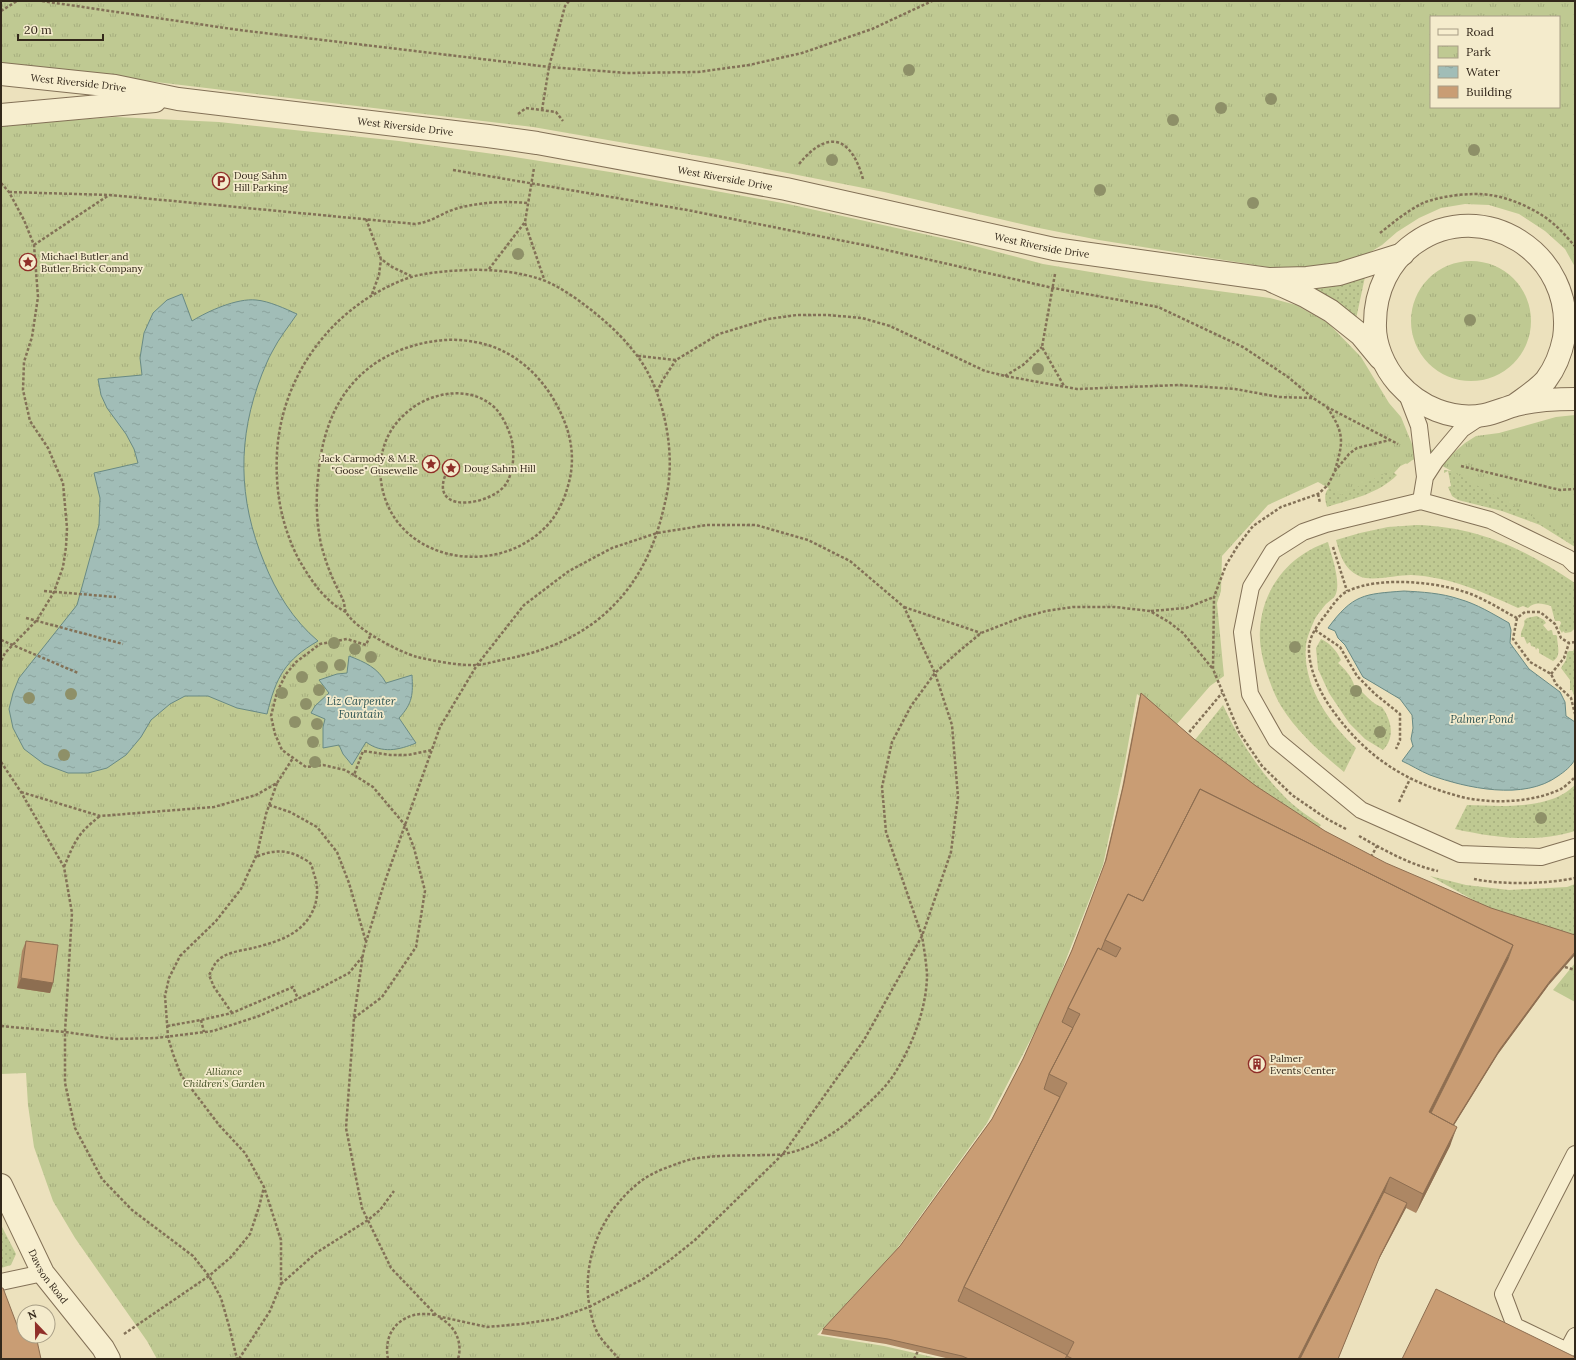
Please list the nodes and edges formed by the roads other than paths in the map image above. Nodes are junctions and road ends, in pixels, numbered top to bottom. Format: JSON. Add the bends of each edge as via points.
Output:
{"nodes":[{"id":1,"x":1,"y":74,"type":"edge"},
{"id":2,"x":178,"y":99,"type":"junction"},
{"id":3,"x":1,"y":115,"type":"edge"},
{"id":4,"x":1403,"y":254,"type":"junction"},
{"id":5,"x":1268,"y":279,"type":"junction"},
{"id":6,"x":1569,"y":300,"type":"edge"},
{"id":7,"x":1384,"y":362,"type":"junction"},
{"id":8,"x":1406,"y":392,"type":"junction"},
{"id":9,"x":1575,"y":399,"type":"edge"},
{"id":10,"x":1516,"y":405,"type":"junction"},
{"id":11,"x":1483,"y":416,"type":"junction"},
{"id":12,"x":1429,"y":457,"type":"junction"},
{"id":13,"x":1420,"y":501,"type":"junction"},
{"id":14,"x":1575,"y":565,"type":"edge"},
{"id":15,"x":1575,"y":846,"type":"edge"},
{"id":16,"x":1575,"y":1154,"type":"edge"},
{"id":17,"x":1,"y":1185,"type":"edge"},
{"id":18,"x":43,"y":1273,"type":"junction"},
{"id":19,"x":1,"y":1282,"type":"edge"},
{"id":20,"x":1575,"y":1336,"type":"edge"},
{"id":21,"x":1571,"y":1353,"type":"edge"},
{"id":22,"x":109,"y":1359,"type":"edge"}],
"edges":[{"from":1,"to":2,"type":"street","name":"West Riverside Drive","via":[[115,86]]},
{"from":2,"to":3,"type":"street","name":"West Riverside Drive"},
{"from":2,"to":5,"type":"street","name":"West Riverside Drive","via":[[537,143],[786,189],[1054,248]]},
{"from":4,"to":5,"type":"street","name":"West Riverside Drive","via":[[1339,274]]},
{"from":4,"to":6,"type":"street","via":[[1415,243],[1446,229],[1480,226],[1496,229],[1525,243],[1538,254]]},
{"from":4,"to":7,"type":"street","via":[[1381,286],[1376,306],[1377,343]]},
{"from":5,"to":7,"type":"street","name":"West Riverside Drive","via":[[1331,311],[1361,335]]},
{"from":6,"to":10,"type":"street","via":[[1563,346],[1557,362],[1534,392]]},
{"from":7,"to":8,"type":"street","via":[[1393,378]]},
{"from":8,"to":11,"type":"street","via":[[1420,402],[1448,414]]},
{"from":8,"to":12,"type":"lane"},
{"from":9,"to":10,"type":"street"},
{"from":10,"to":11,"type":"street"},
{"from":11,"to":12,"type":"lane","via":[[1462,429]]},
{"from":12,"to":13,"type":"lane"},
{"from":13,"to":14,"type":"lane","via":[[1490,520],[1568,558]]},
{"from":13,"to":15,"type":"lane","via":[[1326,524],[1303,532],[1273,551],[1251,587],[1242,632],[1250,694],[1276,740],[1361,810],[1460,854],[1541,857]]},
{"from":16,"to":21,"type":"lane","via":[[1503,1294],[1515,1326]]},
{"from":17,"to":18,"type":"street","name":"Dawson Road"},
{"from":18,"to":19,"type":"lane"},
{"from":18,"to":22,"type":"street","name":"Dawson Road"},
{"from":20,"to":21,"type":"lane"}]}
